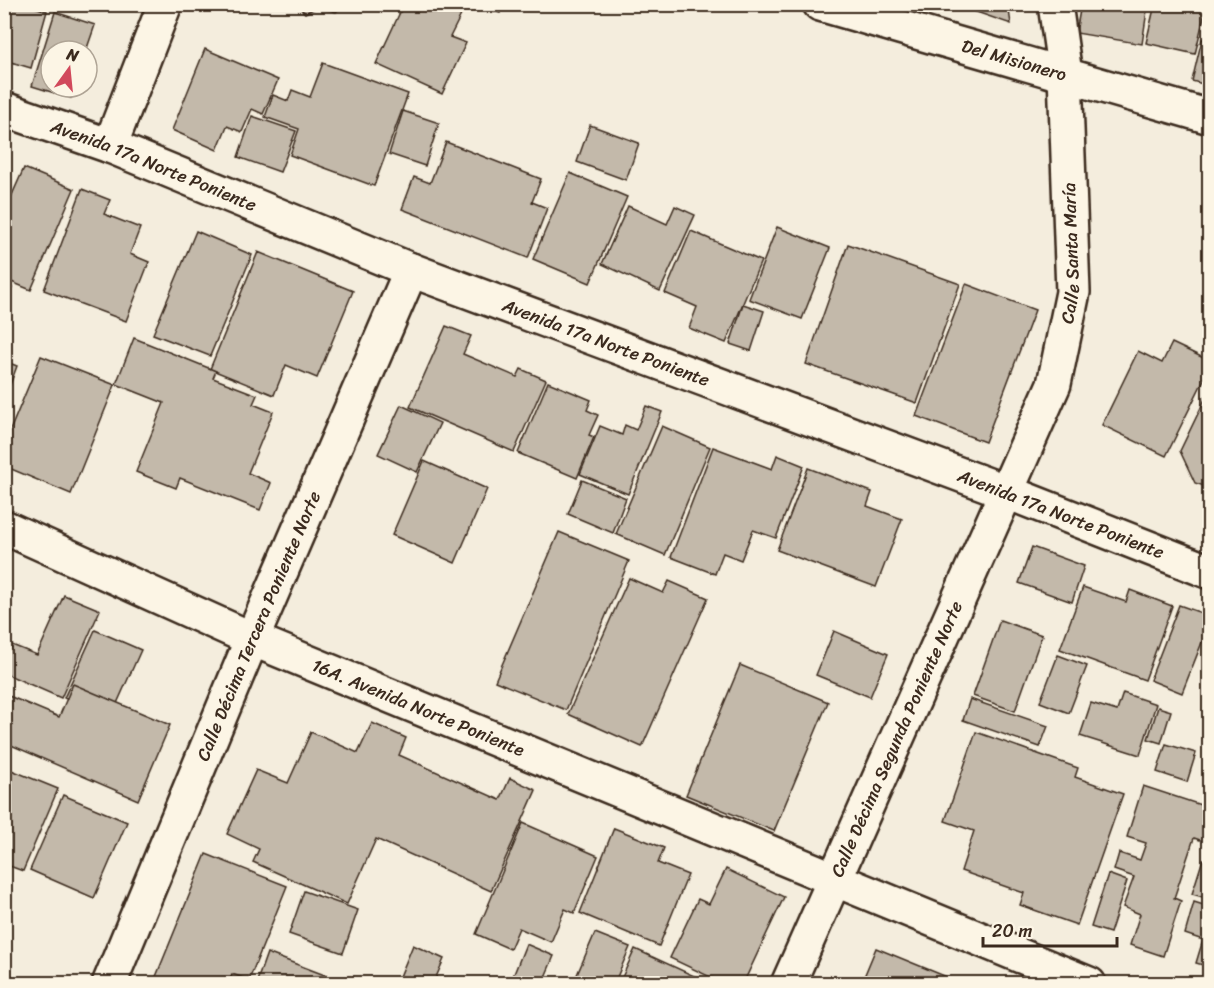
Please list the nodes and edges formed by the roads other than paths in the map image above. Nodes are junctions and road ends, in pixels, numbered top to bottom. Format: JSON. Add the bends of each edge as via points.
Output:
{"nodes":[{"id":1,"x":165,"y":4,"type":"edge"},
{"id":2,"x":820,"y":4,"type":"edge"},
{"id":3,"x":1055,"y":4,"type":"edge"},
{"id":4,"x":1065,"y":74,"type":"junction"},
{"id":5,"x":4,"y":109,"type":"edge"},
{"id":6,"x":1209,"y":117,"type":"edge"},
{"id":7,"x":110,"y":146,"type":"junction"},
{"id":8,"x":411,"y":270,"type":"junction"},
{"id":9,"x":1007,"y":492,"type":"junction"},
{"id":10,"x":4,"y":526,"type":"edge"},
{"id":11,"x":1209,"y":572,"type":"edge"},
{"id":12,"x":252,"y":639,"type":"junction"},
{"id":13,"x":834,"y":878,"type":"junction"},
{"id":14,"x":109,"y":984,"type":"edge"},
{"id":15,"x":788,"y":984,"type":"edge"},
{"id":16,"x":1089,"y":984,"type":"edge"}],
"edges":[{"from":1,"to":7,"type":"street"},
{"from":2,"to":4,"type":"street","name":"Del Misionero"},
{"from":3,"to":4,"type":"street","name":"Calle Santa María"},
{"from":4,"to":6,"type":"street","name":"Del Misionero"},
{"from":4,"to":9,"type":"street","name":"Calle Santa María","via":[[1073,292],[1054,384]]},
{"from":5,"to":7,"type":"street","name":"Avenida 17a Norte Poniente"},
{"from":7,"to":8,"type":"street","name":"Avenida 17a Norte Poniente"},
{"from":8,"to":9,"type":"street","name":"Avenida 17a Norte Poniente"},
{"from":8,"to":12,"type":"street","name":"Calle Décima Tercera Poniente Norte"},
{"from":9,"to":11,"type":"street","name":"Avenida 17a Norte Poniente"},
{"from":9,"to":13,"type":"street","name":"Calle Décima Segunda Poniente Norte"},
{"from":10,"to":12,"type":"street","name":"16A. Avenida Norte Poniente"},
{"from":12,"to":13,"type":"street","name":"16A. Avenida Norte Poniente"},
{"from":12,"to":14,"type":"street","name":"Calle Décima Tercera Poniente Norte"},
{"from":13,"to":15,"type":"street","name":"Calle Décima Segunda Poniente Norte"},
{"from":13,"to":16,"type":"street","name":"16A. Avenida Norte Poniente"}]}
